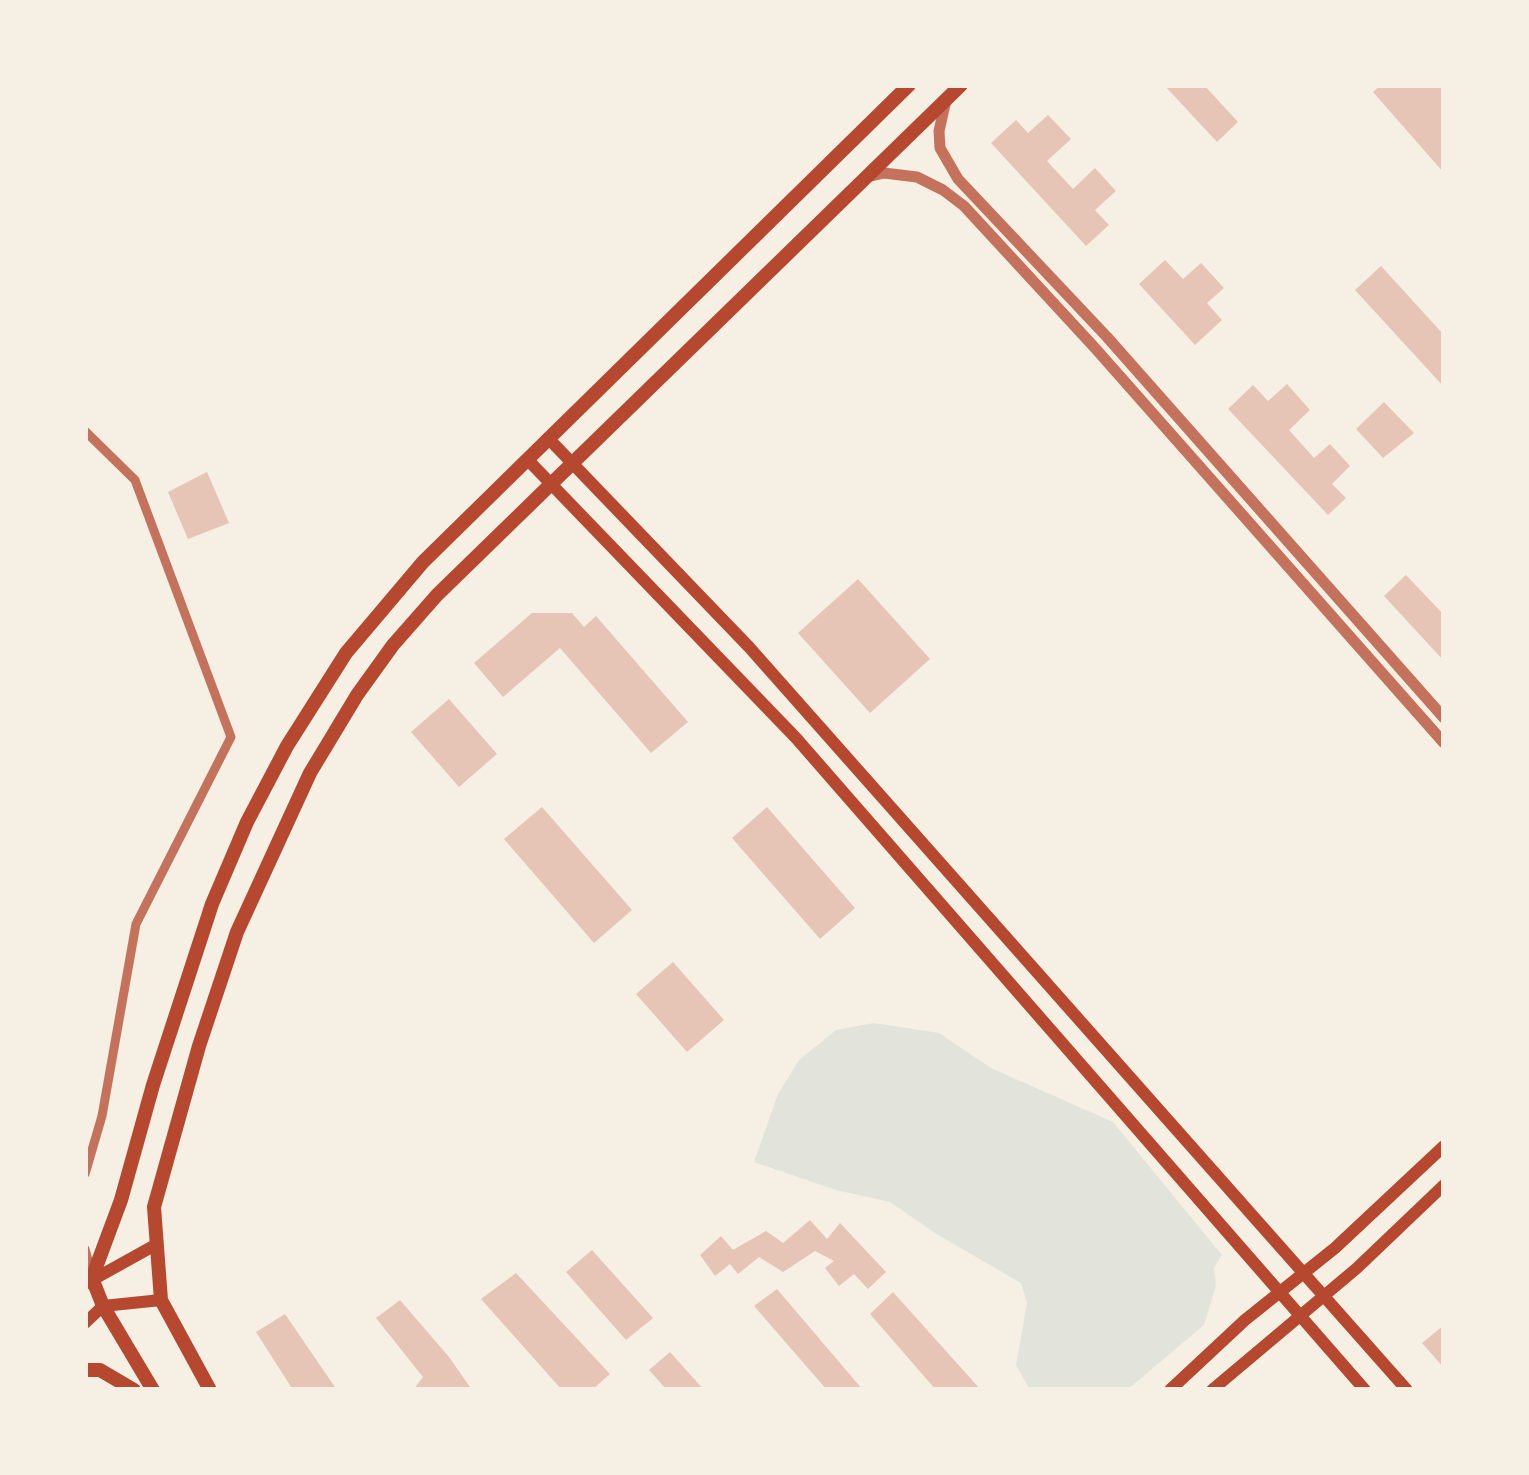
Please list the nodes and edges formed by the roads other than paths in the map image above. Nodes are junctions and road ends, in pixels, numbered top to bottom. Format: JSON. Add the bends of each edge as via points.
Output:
{"nodes":[{"id":1,"x":905,"y":85,"type":"edge"},
{"id":2,"x":961,"y":85,"type":"edge"},
{"id":3,"x":947,"y":98,"type":"junction"},
{"id":4,"x":863,"y":178,"type":"junction"},
{"id":5,"x":85,"y":431,"type":"edge"},
{"id":6,"x":548,"y":438,"type":"junction"},
{"id":7,"x":527,"y":459,"type":"junction"},
{"id":8,"x":572,"y":463,"type":"junction"},
{"id":9,"x":550,"y":483,"type":"junction"},
{"id":10,"x":1444,"y":718,"type":"edge"},
{"id":11,"x":1444,"y":742,"type":"edge"},
{"id":12,"x":1444,"y":1146,"type":"edge"},
{"id":13,"x":85,"y":1174,"type":"edge"},
{"id":14,"x":1444,"y":1185,"type":"edge"},
{"id":15,"x":157,"y":1244,"type":"junction"},
{"id":16,"x":85,"y":1249,"type":"edge"},
{"id":17,"x":1304,"y":1273,"type":"junction"},
{"id":18,"x":89,"y":1281,"type":"edge"},
{"id":19,"x":1280,"y":1292,"type":"junction"},
{"id":20,"x":1323,"y":1296,"type":"junction"},
{"id":21,"x":161,"y":1300,"type":"junction"},
{"id":22,"x":103,"y":1306,"type":"junction"},
{"id":23,"x":1299,"y":1315,"type":"junction"},
{"id":24,"x":85,"y":1323,"type":"edge"},
{"id":25,"x":85,"y":1370,"type":"edge"},
{"id":26,"x":134,"y":1390,"type":"edge"},
{"id":27,"x":153,"y":1390,"type":"edge"},
{"id":28,"x":210,"y":1390,"type":"edge"},
{"id":29,"x":1170,"y":1390,"type":"edge"},
{"id":30,"x":1212,"y":1390,"type":"edge"},
{"id":31,"x":1365,"y":1390,"type":"edge"},
{"id":32,"x":1407,"y":1390,"type":"edge"}],
"edges":[{"from":1,"to":6,"type":"main road"},
{"from":2,"to":3,"type":"main road"},
{"from":3,"to":4,"type":"main road"},
{"from":3,"to":10,"type":"street","via":[[940,148],[958,178]]},
{"from":4,"to":8,"type":"main road"},
{"from":4,"to":11,"type":"street","via":[[916,177],[964,206]]},
{"from":5,"to":13,"type":"street","via":[[136,480],[231,737],[136,924],[102,1116]]},
{"from":6,"to":7,"type":"main road"},
{"from":6,"to":8,"type":"main road"},
{"from":7,"to":9,"type":"main road"},
{"from":7,"to":18,"type":"main road","via":[[382,608],[286,746],[212,904],[121,1200]]},
{"from":8,"to":9,"type":"main road"},
{"from":8,"to":17,"type":"main road","via":[[749,647]]},
{"from":9,"to":15,"type":"main road","via":[[393,644],[310,773],[237,932],[199,1046],[154,1206]]},
{"from":9,"to":19,"type":"main road","via":[[796,738]]},
{"from":12,"to":17,"type":"main road"},
{"from":14,"to":20,"type":"main road"},
{"from":15,"to":18,"type":"main road"},
{"from":15,"to":21,"type":"main road"},
{"from":16,"to":18,"type":"street"},
{"from":17,"to":19,"type":"main road"},
{"from":17,"to":20,"type":"main road"},
{"from":18,"to":22,"type":"main road"},
{"from":19,"to":23,"type":"main road"},
{"from":19,"to":29,"type":"main road"},
{"from":20,"to":23,"type":"main road"},
{"from":20,"to":32,"type":"main road"},
{"from":21,"to":22,"type":"main road"},
{"from":21,"to":28,"type":"main road"},
{"from":22,"to":24,"type":"main road"},
{"from":22,"to":27,"type":"main road"},
{"from":23,"to":30,"type":"main road"},
{"from":23,"to":31,"type":"main road"},
{"from":25,"to":26,"type":"main road","via":[[100,1370]]}]}
